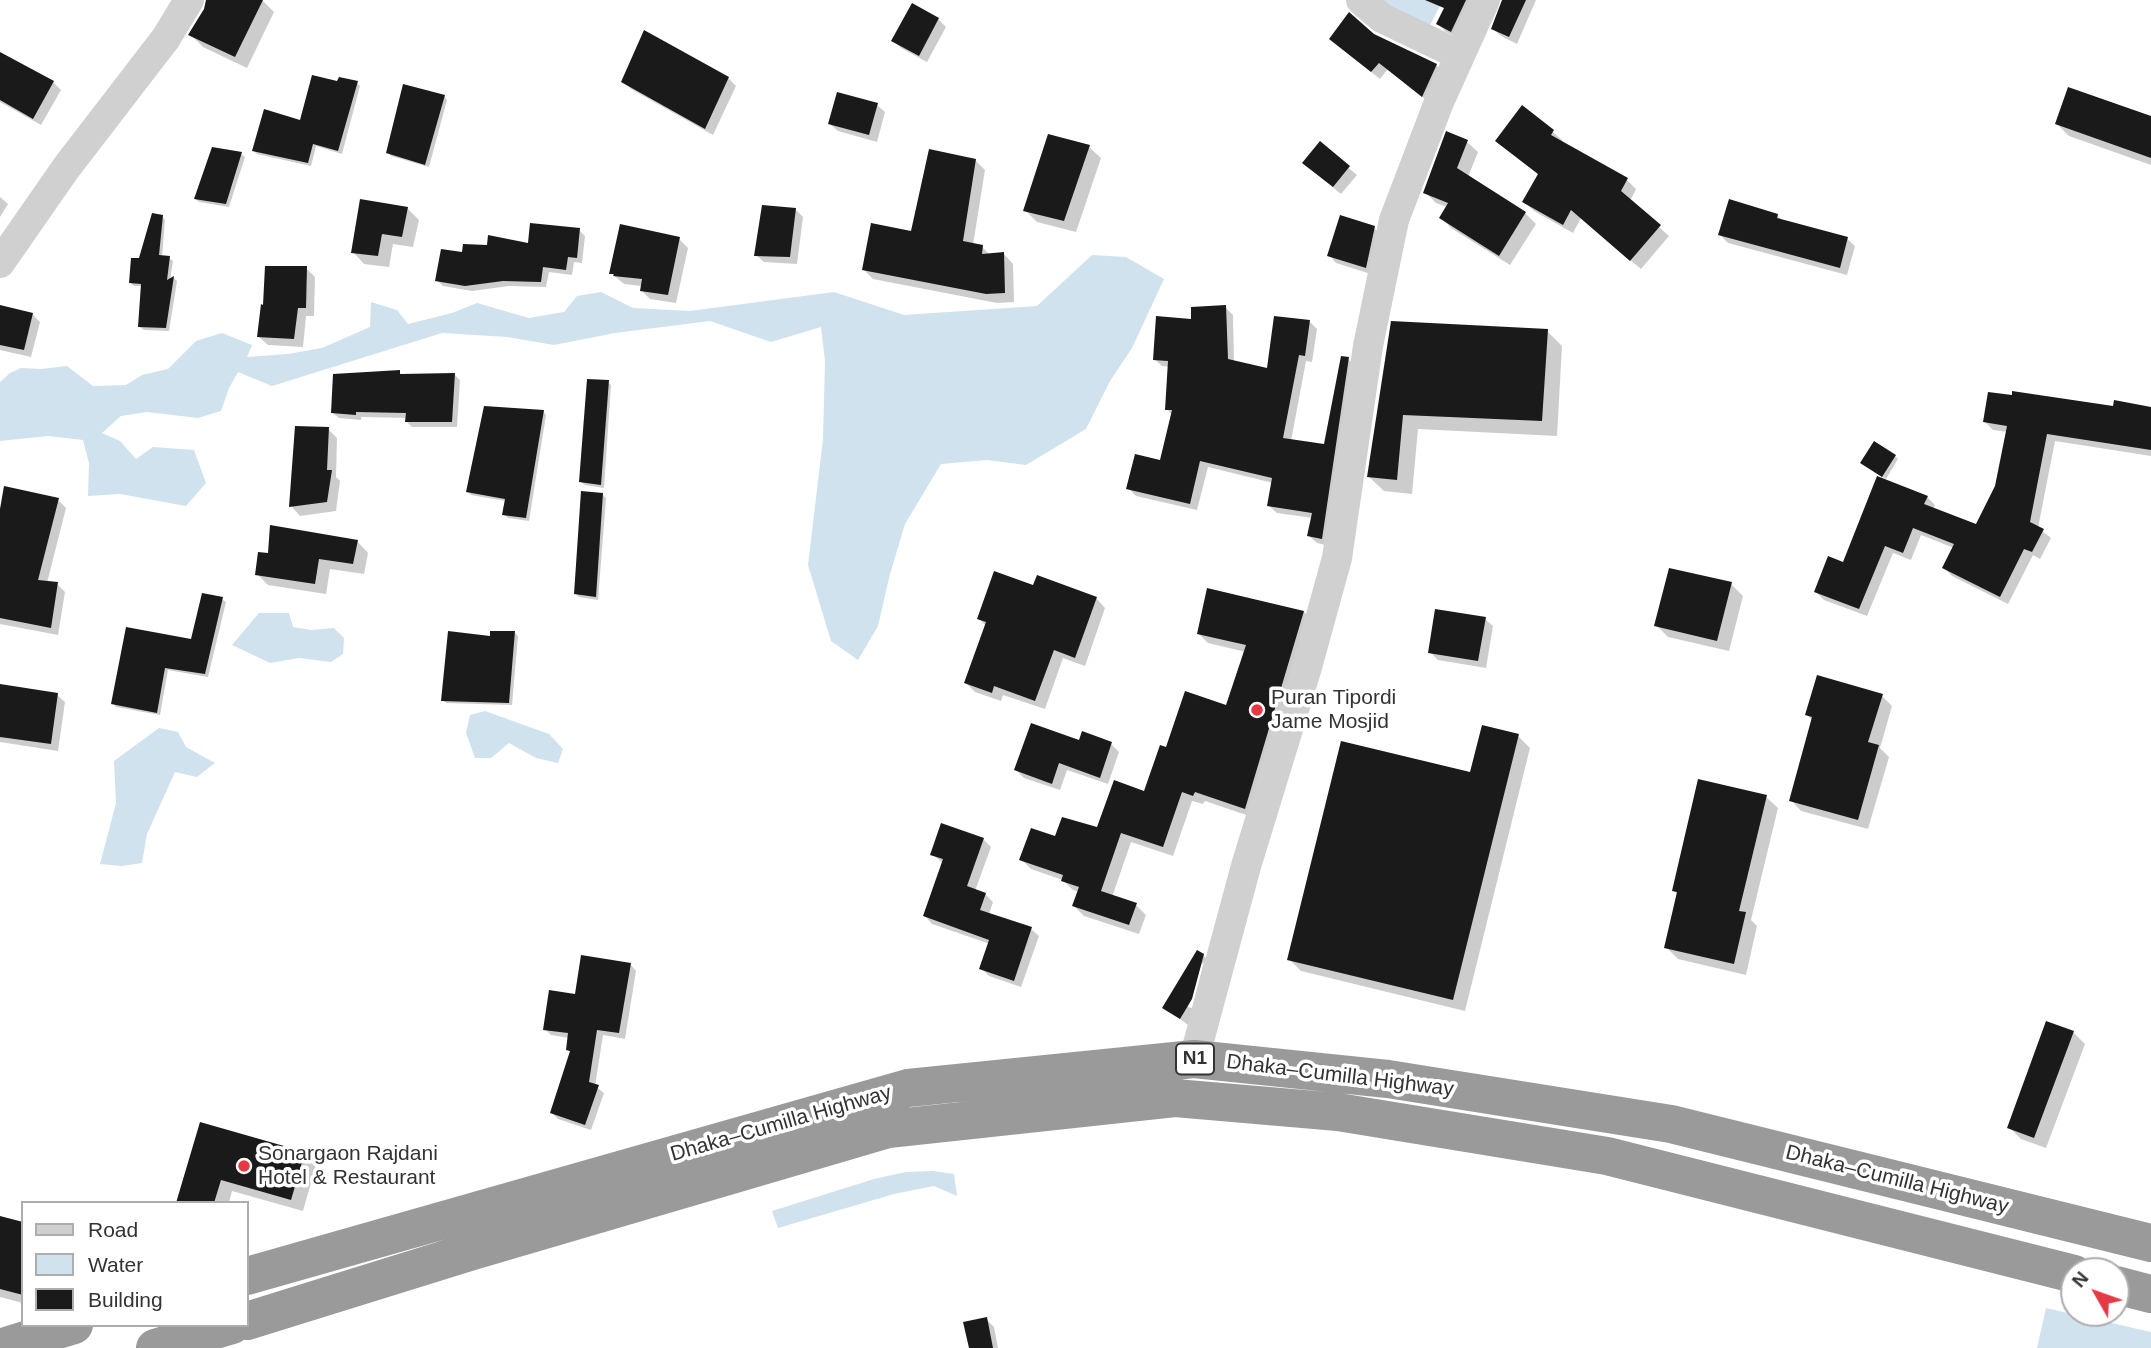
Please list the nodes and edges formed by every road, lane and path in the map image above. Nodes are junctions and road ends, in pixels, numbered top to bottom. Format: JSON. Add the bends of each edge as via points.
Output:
{"nodes":[{"id":1,"x":190,"y":0,"type":"edge"},
{"id":2,"x":1361,"y":0,"type":"edge"},
{"id":3,"x":1485,"y":0,"type":"edge"},
{"id":4,"x":1460,"y":55,"type":"junction"},
{"id":5,"x":0,"y":263,"type":"edge"},
{"id":6,"x":1180,"y":1073,"type":"junction"},
{"id":7,"x":2151,"y":1243,"type":"edge"},
{"id":8,"x":2060,"y":1270,"type":"edge"},
{"id":9,"x":248,"y":1276,"type":"edge"},
{"id":10,"x":2130,"y":1289,"type":"edge"},
{"id":11,"x":2151,"y":1294,"type":"edge"},
{"id":12,"x":248,"y":1321,"type":"edge"},
{"id":13,"x":68,"y":1327,"type":"edge"},
{"id":14,"x":225,"y":1327,"type":"edge"},
{"id":15,"x":0,"y":1348,"type":"edge"},
{"id":16,"x":155,"y":1348,"type":"edge"}],
"edges":[{"from":1,"to":5,"type":"street"},
{"from":2,"to":4,"type":"street","via":[[1382,18]]},
{"from":3,"to":4,"type":"street"},
{"from":4,"to":6,"type":"street","via":[[1394,220],[1368,346],[1337,558]]},
{"from":6,"to":7,"type":"highway","name":"Dhaka–Cumilla Highway","number":"N1","via":[[1388,1079],[1671,1124]]},
{"from":6,"to":8,"type":"highway","name":"Dhaka–Cumilla Highway","number":"N1","via":[[1338,1112],[1607,1156]]},
{"from":6,"to":9,"type":"highway","name":"Dhaka–Cumilla Highway","number":"N1","via":[[908,1088]]},
{"from":6,"to":12,"type":"highway","name":"Dhaka–Cumilla Highway","number":"N1","via":[[888,1129]]},
{"from":10,"to":11,"type":"highway"},
{"from":13,"to":15,"type":"highway"},
{"from":14,"to":16,"type":"highway"}]}
